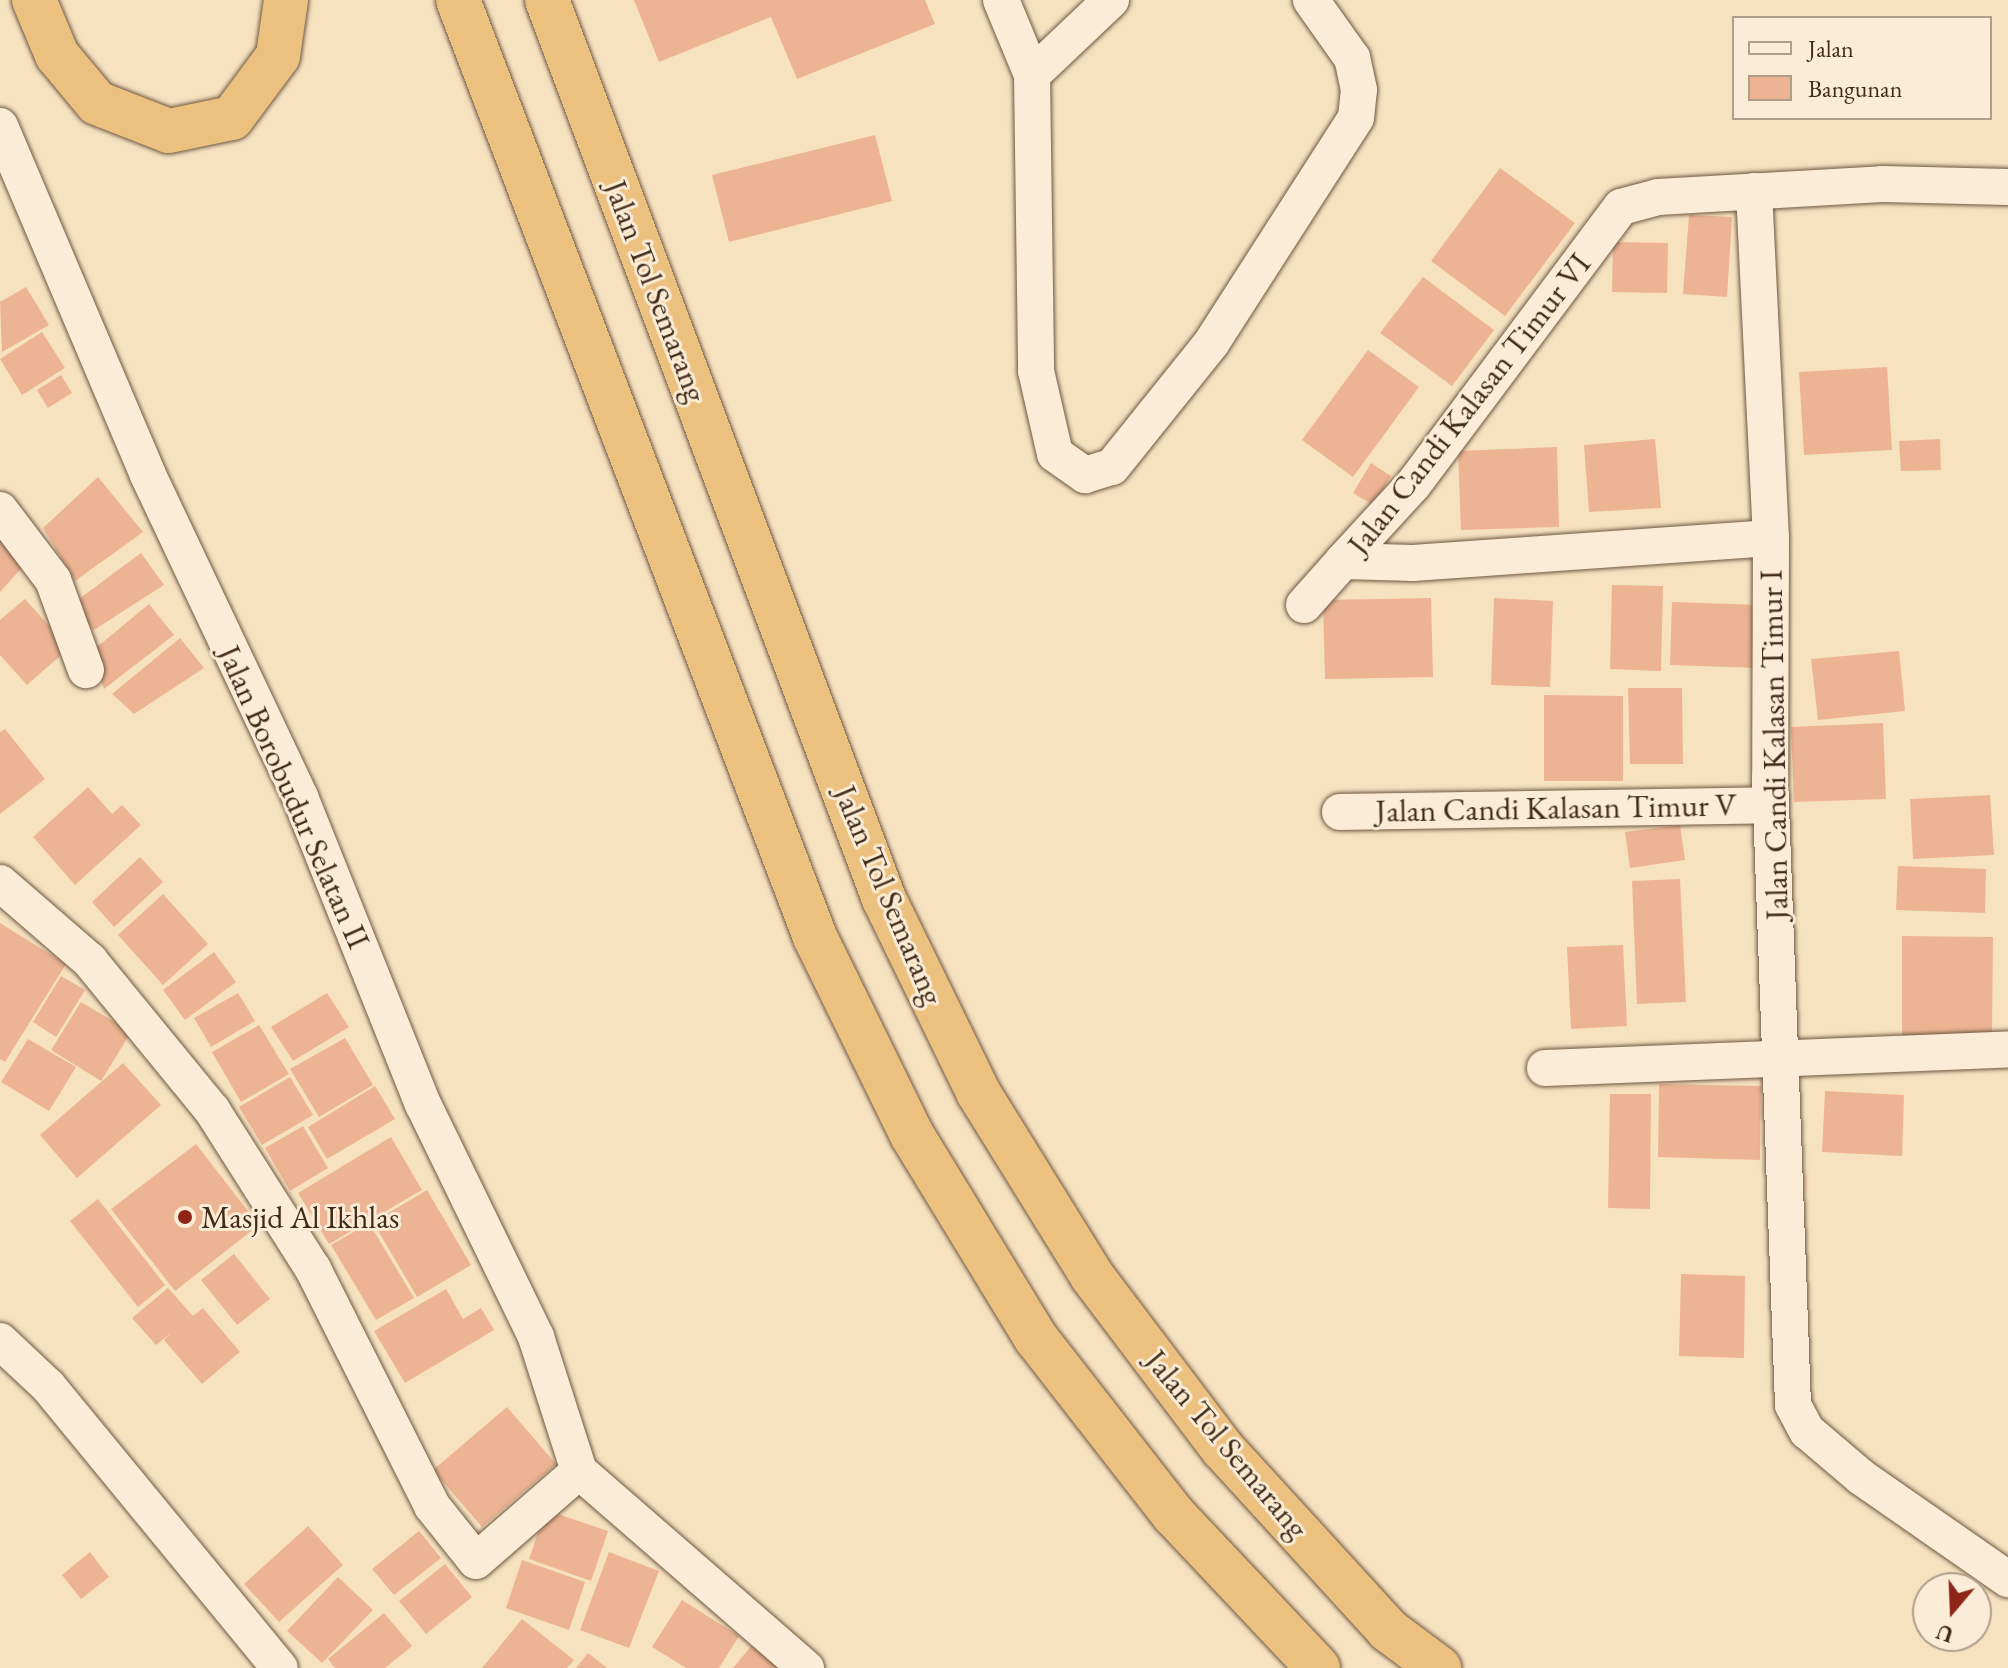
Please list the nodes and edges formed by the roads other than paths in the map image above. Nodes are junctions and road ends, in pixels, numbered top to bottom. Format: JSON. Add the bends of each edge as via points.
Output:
{"nodes":[{"id":1,"x":34,"y":0,"type":"edge"},
{"id":2,"x":286,"y":0,"type":"edge"},
{"id":3,"x":458,"y":0,"type":"edge"},
{"id":4,"x":547,"y":0,"type":"edge"},
{"id":5,"x":1001,"y":0,"type":"edge"},
{"id":6,"x":1111,"y":0,"type":"edge"},
{"id":7,"x":1311,"y":0,"type":"edge"},
{"id":8,"x":1032,"y":75,"type":"junction"},
{"id":9,"x":0,"y":126,"type":"edge"},
{"id":10,"x":2008,"y":187,"type":"edge"},
{"id":11,"x":1754,"y":191,"type":"junction"},
{"id":12,"x":0,"y":510,"type":"edge"},
{"id":13,"x":1771,"y":538,"type":"junction"},
{"id":14,"x":1343,"y":561,"type":"junction"},
{"id":15,"x":1304,"y":605,"type":"dead end"},
{"id":16,"x":86,"y":670,"type":"dead end"},
{"id":17,"x":1771,"y":805,"type":"junction"},
{"id":18,"x":1340,"y":812,"type":"dead end"},
{"id":19,"x":0,"y":883,"type":"edge"},
{"id":20,"x":2008,"y":1049,"type":"edge"},
{"id":21,"x":1782,"y":1060,"type":"junction"},
{"id":22,"x":1545,"y":1068,"type":"dead end"},
{"id":23,"x":0,"y":1341,"type":"edge"},
{"id":24,"x":579,"y":1471,"type":"junction"},
{"id":25,"x":2008,"y":1579,"type":"edge"},
{"id":26,"x":280,"y":1668,"type":"edge"},
{"id":27,"x":806,"y":1668,"type":"edge"},
{"id":28,"x":1318,"y":1668,"type":"edge"},
{"id":29,"x":1439,"y":1668,"type":"edge"}],
"edges":[{"from":1,"to":2,"type":"highway","via":[[57,55],[97,103],[169,131],[232,118],[278,56]]},
{"from":3,"to":28,"type":"highway","via":[[815,937],[912,1135],[1036,1338],[1174,1515]]},
{"from":4,"to":29,"type":"highway","name":"Jalan Tol Semarang","via":[[884,899],[978,1092],[1092,1276],[1223,1449],[1388,1630]]},
{"from":5,"to":8,"type":"street"},
{"from":6,"to":8,"type":"street"},
{"from":7,"to":8,"type":"street","via":[[1352,58],[1359,90],[1356,118],[1212,342],[1112,467],[1085,475],[1055,454],[1036,371]]},
{"from":9,"to":24,"type":"street","name":"Jalan Borobudur Selatan II","via":[[148,475],[300,797],[423,1104],[536,1337]]},
{"from":10,"to":11,"type":"street","name":"Jalan Candi Kalasan Timur VI","via":[[1882,184]]},
{"from":11,"to":13,"type":"street","name":"Jalan Candi Kalasan Timur I"},
{"from":11,"to":14,"type":"street","name":"Jalan Candi Kalasan Timur VI","via":[[1658,197],[1621,207],[1413,485]]},
{"from":12,"to":16,"type":"street","via":[[53,580]]},
{"from":13,"to":14,"type":"street","name":"Jalan Candi Kalasan Timur VI","via":[[1413,563]]},
{"from":13,"to":17,"type":"street","name":"Jalan Candi Kalasan Timur I"},
{"from":14,"to":15,"type":"street"},
{"from":17,"to":18,"type":"street","name":"Jalan Candi Kalasan Timur V"},
{"from":17,"to":21,"type":"street","name":"Jalan Candi Kalasan Timur I"},
{"from":19,"to":24,"type":"street","via":[[90,961],[212,1110],[313,1269],[432,1506],[476,1561]]},
{"from":20,"to":21,"type":"street"},
{"from":21,"to":22,"type":"street"},
{"from":21,"to":25,"type":"street","name":"Jalan Candi Kalasan Timur I","via":[[1793,1405],[1807,1431],[1861,1477]]},
{"from":23,"to":26,"type":"street","via":[[48,1386]]},
{"from":24,"to":27,"type":"street"}]}
